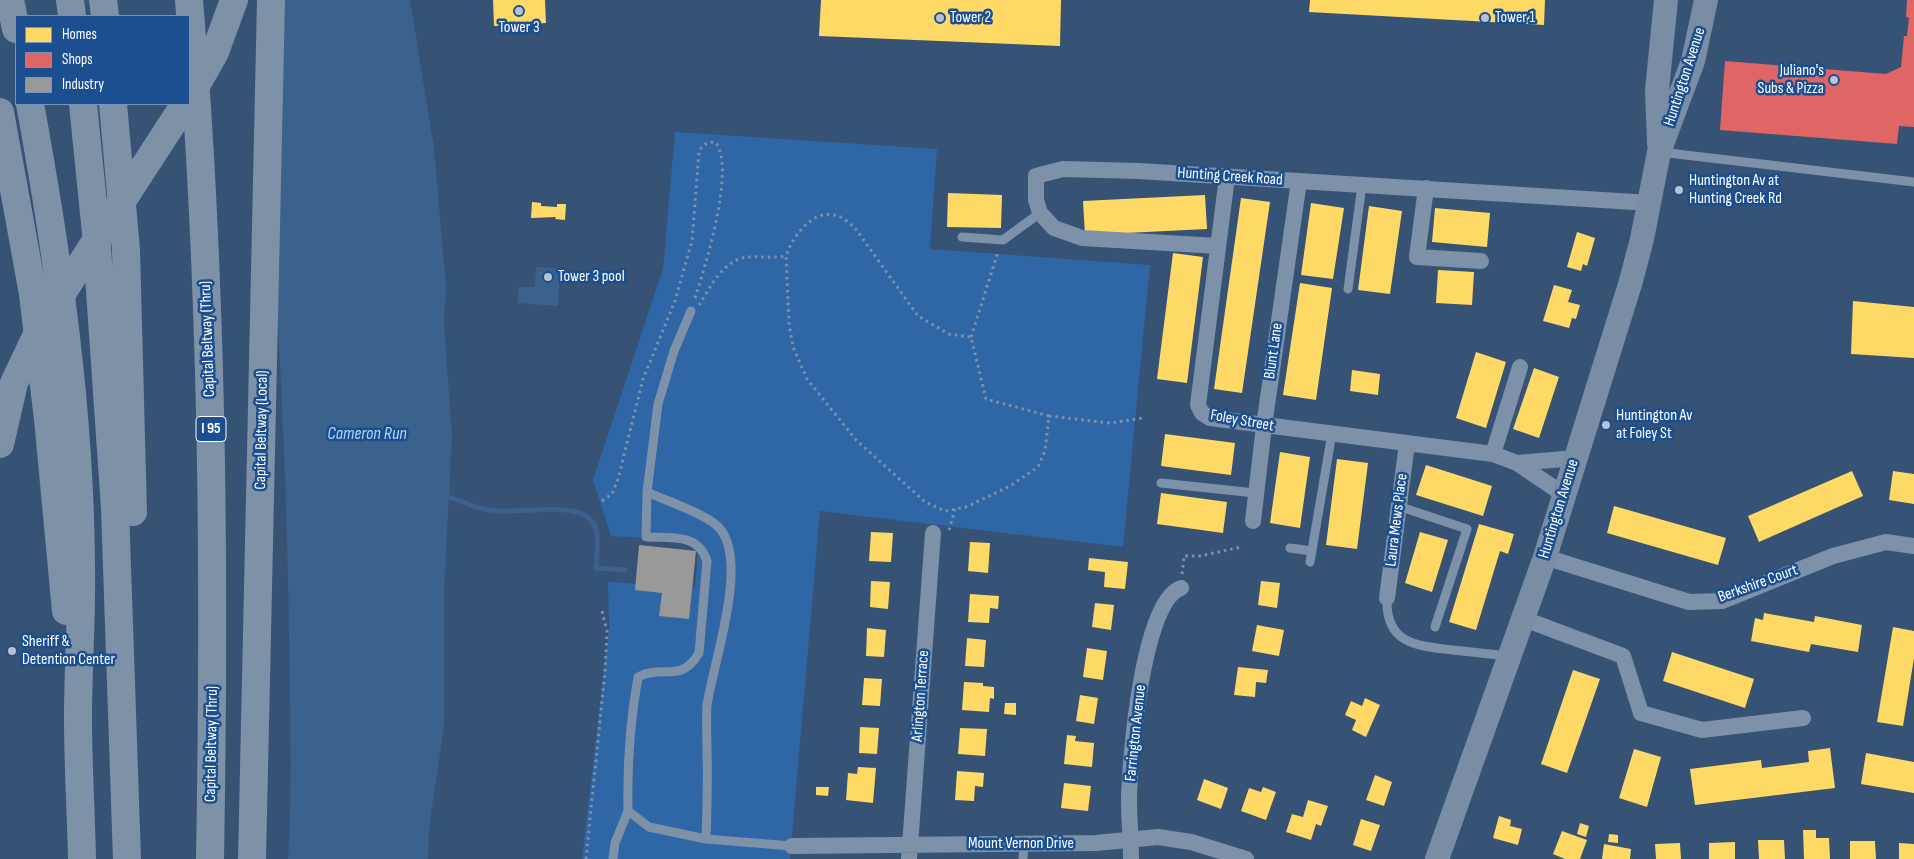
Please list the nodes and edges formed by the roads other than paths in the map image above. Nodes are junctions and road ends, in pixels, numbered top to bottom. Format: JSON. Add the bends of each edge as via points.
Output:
{"nodes":[{"id":1,"x":10,"y":0,"type":"edge"},
{"id":2,"x":70,"y":0,"type":"edge"},
{"id":3,"x":104,"y":0,"type":"edge"},
{"id":4,"x":189,"y":0,"type":"edge"},
{"id":5,"x":234,"y":0,"type":"edge"},
{"id":6,"x":271,"y":0,"type":"edge"},
{"id":7,"x":1666,"y":0,"type":"edge"},
{"id":8,"x":1706,"y":0,"type":"edge"},
{"id":9,"x":72,"y":15,"type":"edge"},
{"id":10,"x":105,"y":15,"type":"edge"},
{"id":11,"x":15,"y":24,"type":"edge"},
{"id":12,"x":190,"y":96,"type":"edge"},
{"id":13,"x":30,"y":105,"type":"edge"},
{"id":14,"x":82,"y":105,"type":"edge"},
{"id":15,"x":113,"y":105,"type":"edge"},
{"id":16,"x":185,"y":105,"type":"edge"},
{"id":17,"x":0,"y":112,"type":"edge"},
{"id":18,"x":1659,"y":152,"type":"junction"},
{"id":19,"x":1227,"y":177,"type":"junction"},
{"id":20,"x":1298,"y":181,"type":"junction"},
{"id":21,"x":1914,"y":182,"type":"edge"},
{"id":22,"x":1362,"y":185,"type":"junction"},
{"id":23,"x":1426,"y":188,"type":"junction"},
{"id":24,"x":1650,"y":202,"type":"junction"},
{"id":25,"x":1040,"y":214,"type":"junction"},
{"id":26,"x":962,"y":236,"type":"dead end"},
{"id":27,"x":1218,"y":246,"type":"junction"},
{"id":28,"x":1481,"y":260,"type":"dead end"},
{"id":29,"x":1348,"y":289,"type":"dead end"},
{"id":30,"x":691,"y":310,"type":"road end"},
{"id":31,"x":1520,"y":368,"type":"dead end"},
{"id":32,"x":1264,"y":426,"type":"junction"},
{"id":33,"x":1332,"y":434,"type":"junction"},
{"id":34,"x":1407,"y":443,"type":"junction"},
{"id":35,"x":0,"y":444,"type":"edge"},
{"id":36,"x":1493,"y":454,"type":"junction"},
{"id":37,"x":1575,"y":458,"type":"junction"},
{"id":38,"x":1517,"y":463,"type":"junction"},
{"id":39,"x":1161,"y":483,"type":"dead end"},
{"id":40,"x":647,"y":492,"type":"junction"},
{"id":41,"x":1255,"y":493,"type":"junction"},
{"id":42,"x":1564,"y":494,"type":"junction"},
{"id":43,"x":1398,"y":506,"type":"junction"},
{"id":44,"x":1253,"y":521,"type":"dead end"},
{"id":45,"x":941,"y":535,"type":"road end"},
{"id":46,"x":1914,"y":546,"type":"edge"},
{"id":47,"x":1290,"y":548,"type":"dead end"},
{"id":48,"x":1312,"y":551,"type":"junction"},
{"id":49,"x":1545,"y":556,"type":"junction"},
{"id":50,"x":1310,"y":562,"type":"dead end"},
{"id":51,"x":1181,"y":588,"type":"road end"},
{"id":52,"x":1387,"y":598,"type":"joint"},
{"id":53,"x":1524,"y":618,"type":"junction"},
{"id":54,"x":1435,"y":627,"type":"dead end"},
{"id":55,"x":1511,"y":656,"type":"junction"},
{"id":56,"x":78,"y":718,"type":"junction"},
{"id":57,"x":1803,"y":718,"type":"dead end"},
{"id":58,"x":126,"y":809,"type":"junction"},
{"id":59,"x":628,"y":811,"type":"junction"},
{"id":60,"x":706,"y":839,"type":"junction"},
{"id":61,"x":1131,"y":840,"type":"junction"},
{"id":62,"x":792,"y":846,"type":"joint"},
{"id":63,"x":1024,"y":851,"type":"edge"},
{"id":64,"x":910,"y":852,"type":"edge"},
{"id":65,"x":1442,"y":858,"type":"edge"},
{"id":66,"x":82,"y":859,"type":"edge"},
{"id":67,"x":127,"y":859,"type":"edge"},
{"id":68,"x":210,"y":859,"type":"edge"},
{"id":69,"x":252,"y":859,"type":"edge"},
{"id":70,"x":613,"y":859,"type":"edge"},
{"id":71,"x":1131,"y":859,"type":"edge"},
{"id":72,"x":1246,"y":859,"type":"edge"}],
"edges":[{"from":1,"to":11,"type":"highway"},
{"from":2,"to":9,"type":"highway"},
{"from":3,"to":10,"type":"highway"},
{"from":4,"to":68,"type":"highway","name":"Capital Beltway (Thru)","number":"I 95","via":[[203,205],[210,416]]},
{"from":5,"to":12,"type":"highway","bridge":true,"via":[[215,52]]},
{"from":6,"to":69,"type":"highway","name":"Capital Beltway (Local)"},
{"from":7,"to":18,"type":"main road","name":"Huntington Avenue","via":[[1658,90]]},
{"from":8,"to":18,"type":"main road","name":"Huntington Avenue","via":[[1693,61]]},
{"from":13,"to":56,"type":"highway","via":[[56,261],[75,444],[82,565]]},
{"from":14,"to":58,"type":"highway","via":[[96,233],[110,429]]},
{"from":15,"to":58,"type":"highway","via":[[126,250],[134,544]]},
{"from":16,"to":35,"type":"highway","bridge":true,"via":[[42,324],[14,383]]},
{"from":17,"to":56,"type":"highway","via":[[33,294]]},
{"from":18,"to":21,"type":"lane"},
{"from":18,"to":24,"type":"main road","name":"Huntington Avenue"},
{"from":19,"to":20,"type":"street","name":"Hunting Creek Road"},
{"from":19,"to":25,"type":"street","name":"Hunting Creek Road","via":[[1063,169],[1036,176],[1036,200]]},
{"from":19,"to":27,"type":"street","name":"Foley Street"},
{"from":20,"to":22,"type":"street","name":"Hunting Creek Road"},
{"from":20,"to":32,"type":"street","name":"Blunt Lane"},
{"from":22,"to":23,"type":"street","name":"Hunting Creek Road"},
{"from":22,"to":29,"type":"lane"},
{"from":23,"to":24,"type":"street","name":"Hunting Creek Road"},
{"from":23,"to":28,"type":"street","via":[[1417,257]]},
{"from":24,"to":37,"type":"main road","name":"Huntington Avenue","via":[[1631,281]]},
{"from":25,"to":26,"type":"lane","via":[[1003,240]]},
{"from":25,"to":27,"type":"street","via":[[1054,228],[1082,238]]},
{"from":27,"to":32,"type":"street","name":"Foley Street","via":[[1198,404],[1202,413],[1210,418]]},
{"from":30,"to":40,"type":"lane","via":[[658,404]]},
{"from":31,"to":36,"type":"street"},
{"from":32,"to":33,"type":"street","name":"Foley Street"},
{"from":32,"to":41,"type":"street","name":"Blunt Lane"},
{"from":33,"to":34,"type":"street","name":"Foley Street"},
{"from":33,"to":48,"type":"lane"},
{"from":34,"to":36,"type":"street","name":"Foley Street"},
{"from":34,"to":43,"type":"street","name":"Laura Mews Place"},
{"from":36,"to":38,"type":"street","name":"Foley Street"},
{"from":37,"to":38,"type":"street","name":"Foley Street"},
{"from":37,"to":42,"type":"main road","name":"Huntington Avenue"},
{"from":38,"to":42,"type":"street","name":"Foley Street"},
{"from":39,"to":41,"type":"lane"},
{"from":40,"to":59,"type":"lane","via":[[646,537],[697,543],[704,550],[707,561],[699,653],[692,665],[673,673],[648,672],[638,677]]},
{"from":40,"to":60,"type":"lane","via":[[706,518],[720,528],[729,551],[730,577],[723,638],[707,706]]},
{"from":41,"to":44,"type":"street","name":"Blunt Lane"},
{"from":42,"to":49,"type":"main road","name":"Huntington Avenue"},
{"from":43,"to":52,"type":"street","name":"Laura Mews Place"},
{"from":43,"to":54,"type":"lane","via":[[1467,530]]},
{"from":45,"to":64,"type":"street","name":"Arlington Terrace"},
{"from":46,"to":49,"type":"street","name":"Berkshire Court","via":[[1886,542],[1845,553],[1722,601],[1706,602],[1689,602]]},
{"from":47,"to":48,"type":"lane"},
{"from":48,"to":50,"type":"lane"},
{"from":49,"to":53,"type":"main road","name":"Huntington Avenue"},
{"from":51,"to":61,"type":"street","name":"Farrington Avenue","via":[[1166,602],[1158,618],[1136,706],[1129,799]]},
{"from":52,"to":55,"type":"lane","via":[[1386,612],[1391,624],[1415,646]]},
{"from":53,"to":55,"type":"main road","name":"Huntington Avenue"},
{"from":53,"to":57,"type":"street","via":[[1623,656],[1641,713],[1702,730]]},
{"from":55,"to":65,"type":"main road","name":"Huntington Avenue"},
{"from":56,"to":66,"type":"highway"},
{"from":58,"to":67,"type":"highway"},
{"from":59,"to":60,"type":"lane","via":[[649,827]]},
{"from":59,"to":70,"type":"lane","via":[[615,843]]},
{"from":60,"to":62,"type":"lane"},
{"from":61,"to":63,"type":"street","name":"Mount Vernon Drive"},
{"from":61,"to":71,"type":"street","name":"Farrington Avenue"},
{"from":61,"to":72,"type":"street","name":"Mount Vernon Drive","via":[[1158,837],[1191,842]]},
{"from":62,"to":64,"type":"street","name":"Mount Vernon Drive"},
{"from":63,"to":64,"type":"street","name":"Mount Vernon Drive"}]}
